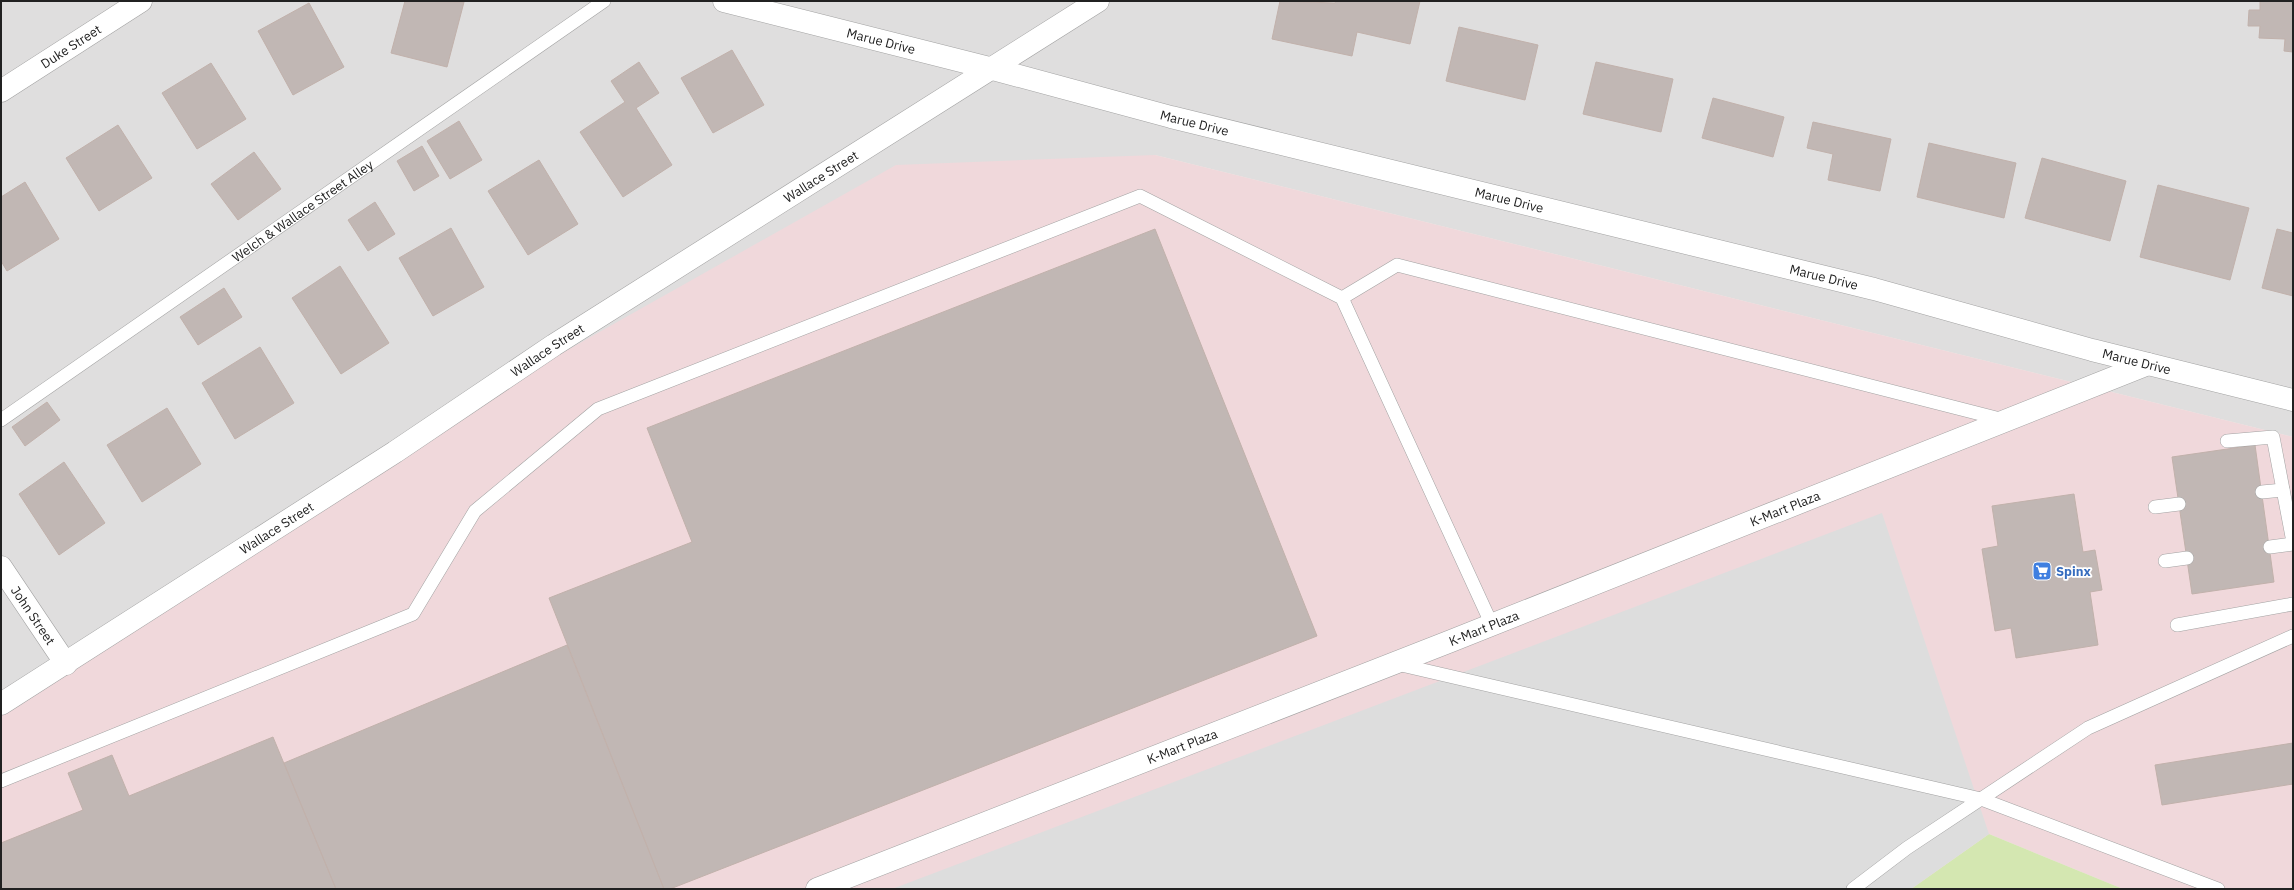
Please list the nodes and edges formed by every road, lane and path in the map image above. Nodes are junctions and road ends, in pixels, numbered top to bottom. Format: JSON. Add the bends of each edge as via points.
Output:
{"nodes":[{"id":1,"x":141,"y":1,"type":"edge"},
{"id":2,"x":604,"y":1,"type":"edge"},
{"id":3,"x":724,"y":1,"type":"edge"},
{"id":4,"x":1098,"y":1,"type":"edge"},
{"id":5,"x":992,"y":69,"type":"junction"},
{"id":6,"x":1,"y":91,"type":"edge"},
{"id":7,"x":1342,"y":298,"type":"junction"},
{"id":8,"x":2148,"y":364,"type":"junction"},
{"id":9,"x":2293,"y":400,"type":"edge"},
{"id":10,"x":1,"y":420,"type":"edge"},
{"id":11,"x":2006,"y":421,"type":"junction"},
{"id":12,"x":2227,"y":441,"type":"dead end"},
{"id":13,"x":2283,"y":490,"type":"junction"},
{"id":14,"x":2262,"y":492,"type":"dead end"},
{"id":15,"x":2179,"y":504,"type":"dead end"},
{"id":16,"x":2155,"y":507,"type":"dead end"},
{"id":17,"x":2293,"y":543,"type":"edge"},
{"id":18,"x":2270,"y":547,"type":"dead end"},
{"id":19,"x":2187,"y":558,"type":"dead end"},
{"id":20,"x":2165,"y":561,"type":"dead end"},
{"id":21,"x":1,"y":567,"type":"edge"},
{"id":22,"x":2293,"y":604,"type":"edge"},
{"id":23,"x":1492,"y":625,"type":"junction"},
{"id":24,"x":2177,"y":625,"type":"dead end"},
{"id":25,"x":2293,"y":636,"type":"edge"},
{"id":26,"x":1396,"y":663,"type":"junction"},
{"id":27,"x":66,"y":664,"type":"junction"},
{"id":28,"x":1,"y":704,"type":"edge"},
{"id":29,"x":1,"y":781,"type":"edge"},
{"id":30,"x":1981,"y":799,"type":"junction"},
{"id":31,"x":817,"y":889,"type":"edge"},
{"id":32,"x":1853,"y":889,"type":"edge"},
{"id":33,"x":2218,"y":889,"type":"edge"}],
"edges":[{"from":1,"to":6,"type":"street","name":"Duke Street"},
{"from":2,"to":10,"type":"lane","name":"Welch & Wallace Street Alley"},
{"from":3,"to":5,"type":"street","name":"Marue Drive"},
{"from":4,"to":5,"type":"street","name":"Wallace Street"},
{"from":5,"to":8,"type":"street","name":"Marue Drive","via":[[1171,116],[1874,290]]},
{"from":5,"to":27,"type":"street","name":"Wallace Street","via":[[554,346]]},
{"from":7,"to":11,"type":"lane","via":[[1397,265]]},
{"from":7,"to":23,"type":"lane"},
{"from":7,"to":29,"type":"lane","via":[[1140,196],[598,409],[475,511],[413,614]]},
{"from":8,"to":9,"type":"street","name":"Marue Drive"},
{"from":8,"to":11,"type":"street","name":"K-Mart Plaza"},
{"from":11,"to":23,"type":"street","name":"K-Mart Plaza"},
{"from":12,"to":13,"type":"lane","via":[[2272,437]]},
{"from":13,"to":14,"type":"lane"},
{"from":13,"to":17,"type":"lane"},
{"from":15,"to":16,"type":"lane"},
{"from":17,"to":18,"type":"lane"},
{"from":19,"to":20,"type":"lane"},
{"from":21,"to":27,"type":"street","name":"John Street"},
{"from":22,"to":24,"type":"lane"},
{"from":23,"to":26,"type":"street","name":"K-Mart Plaza"},
{"from":25,"to":30,"type":"lane","via":[[2088,728]]},
{"from":26,"to":30,"type":"lane"},
{"from":26,"to":31,"type":"street","name":"K-Mart Plaza"},
{"from":27,"to":28,"type":"street","name":"Wallace Street"},
{"from":30,"to":32,"type":"lane","via":[[1907,848]]},
{"from":30,"to":33,"type":"lane"}]}
